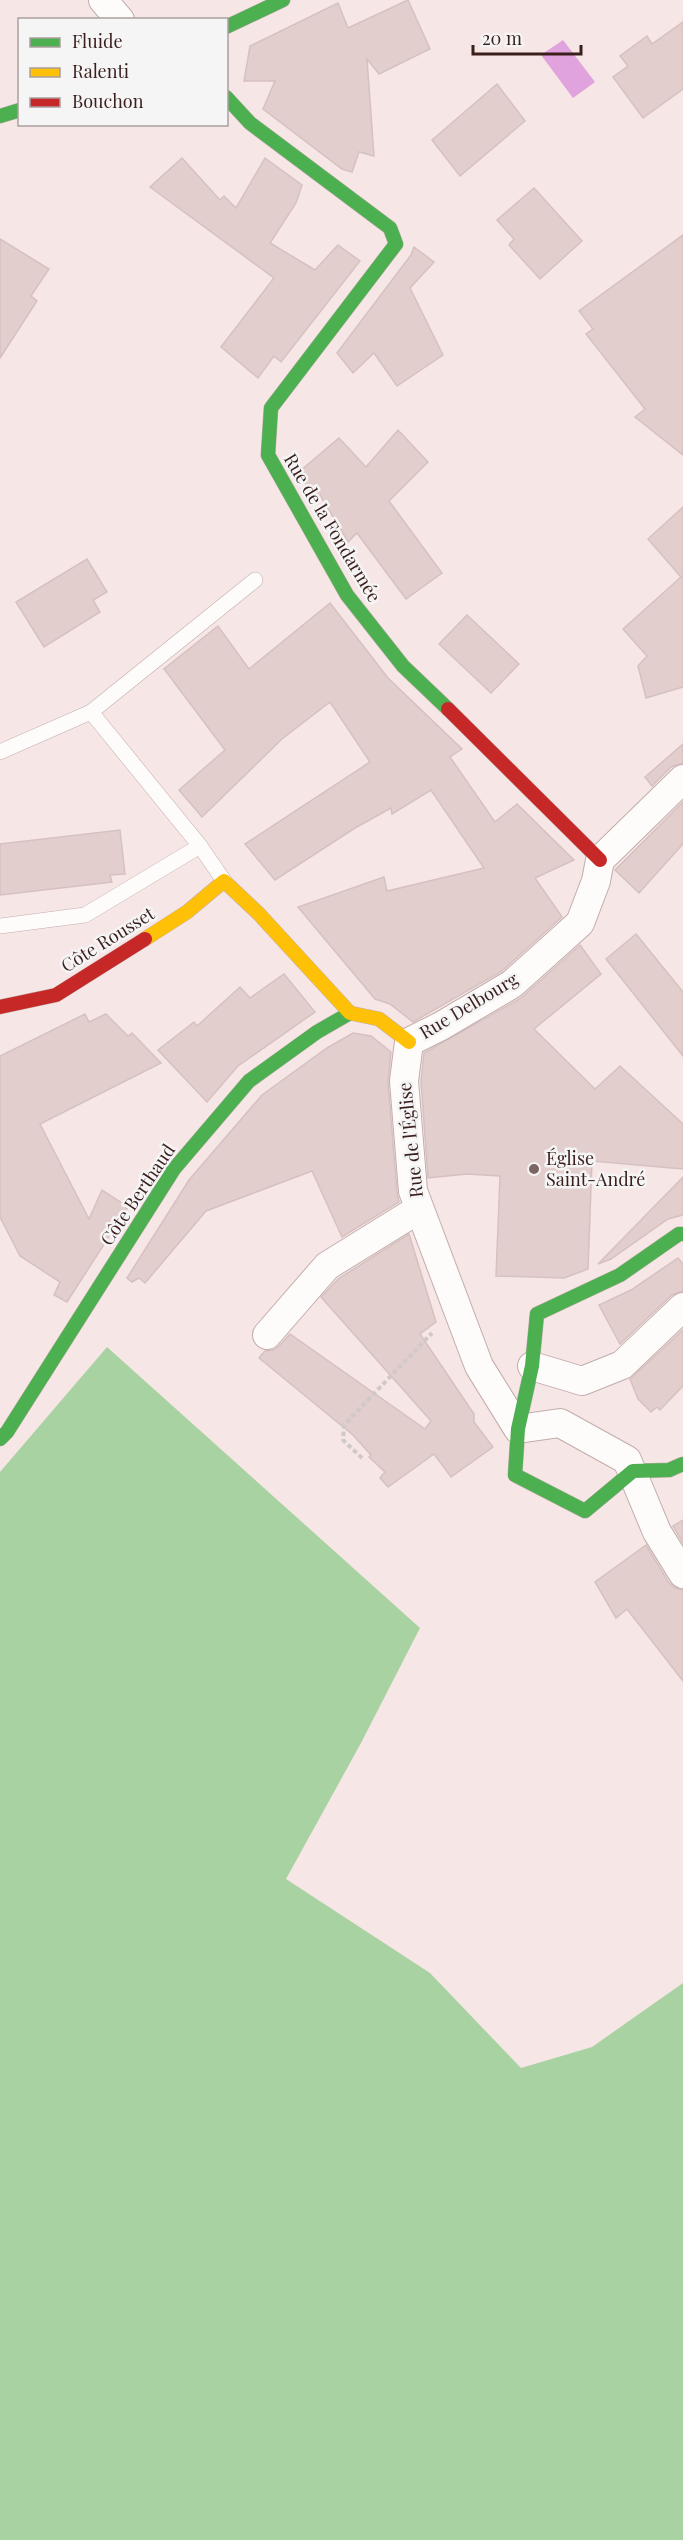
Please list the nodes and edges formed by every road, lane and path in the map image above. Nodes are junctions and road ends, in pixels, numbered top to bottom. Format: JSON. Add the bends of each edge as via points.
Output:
{"nodes":[{"id":1,"x":103,"y":0,"type":"edge"},
{"id":2,"x":283,"y":0,"type":"edge"},
{"id":3,"x":118,"y":18,"type":"edge"},
{"id":4,"x":228,"y":26,"type":"edge"},
{"id":5,"x":228,"y":99,"type":"edge"},
{"id":6,"x":18,"y":111,"type":"edge"},
{"id":7,"x":0,"y":116,"type":"edge"},
{"id":8,"x":255,"y":580,"type":"dead end"},
{"id":9,"x":92,"y":712,"type":"junction"},
{"id":10,"x":0,"y":752,"type":"edge"},
{"id":11,"x":683,"y":779,"type":"edge"},
{"id":12,"x":200,"y":846,"type":"junction"},
{"id":13,"x":600,"y":860,"type":"junction"},
{"id":14,"x":224,"y":880,"type":"junction"},
{"id":15,"x":0,"y":926,"type":"edge"},
{"id":16,"x":0,"y":1008,"type":"edge"},
{"id":17,"x":351,"y":1013,"type":"junction"},
{"id":18,"x":409,"y":1042,"type":"junction"},
{"id":19,"x":418,"y":1209,"type":"junction"},
{"id":20,"x":683,"y":1234,"type":"edge"},
{"id":21,"x":683,"y":1307,"type":"edge"},
{"id":22,"x":458,"y":1311,"type":"junction"},
{"id":23,"x":267,"y":1335,"type":"dead end"},
{"id":24,"x":532,"y":1366,"type":"junction"},
{"id":25,"x":518,"y":1430,"type":"junction"},
{"id":26,"x":0,"y":1439,"type":"edge"},
{"id":27,"x":362,"y":1458,"type":"dead end"},
{"id":28,"x":683,"y":1464,"type":"edge"},
{"id":29,"x":633,"y":1471,"type":"junction"},
{"id":30,"x":683,"y":1574,"type":"edge"}],
"edges":[{"from":1,"to":3,"type":"street"},
{"from":2,"to":4,"type":"street"},
{"from":5,"to":13,"type":"street","name":"Rue de la Fondarmée","via":[[250,123],[390,228],[396,244],[271,408],[268,455],[347,595],[403,666]]},
{"from":6,"to":7,"type":"street"},
{"from":8,"to":9,"type":"lane"},
{"from":9,"to":10,"type":"lane"},
{"from":9,"to":12,"type":"lane"},
{"from":11,"to":13,"type":"street"},
{"from":12,"to":14,"type":"lane"},
{"from":12,"to":15,"type":"lane","via":[[85,915]]},
{"from":13,"to":18,"type":"street","name":"Rue Delbourg","via":[[580,923],[512,984]]},
{"from":14,"to":16,"type":"street","name":"Côte Rousset","via":[[187,912],[56,995]]},
{"from":14,"to":17,"type":"street"},
{"from":17,"to":18,"type":"street","via":[[379,1019]]},
{"from":17,"to":26,"type":"street","name":"Côte Berthaud","via":[[317,1032],[249,1081],[174,1169]]},
{"from":18,"to":19,"type":"street","name":"Rue de l'Église","via":[[404,1081],[413,1191]]},
{"from":19,"to":22,"type":"street","name":"Rue de l'Église"},
{"from":19,"to":23,"type":"street","via":[[327,1266]]},
{"from":20,"to":24,"type":"street","via":[[620,1275],[537,1314]]},
{"from":21,"to":24,"type":"street","via":[[622,1365],[582,1381]]},
{"from":22,"to":25,"type":"street","name":"Rue de l'Église","via":[[479,1366]]},
{"from":22,"to":27,"type":"path","via":[[424,1339],[344,1425],[344,1440]]},
{"from":24,"to":25,"type":"street"},
{"from":25,"to":29,"type":"street","via":[[560,1423],[627,1460]]},
{"from":25,"to":29,"type":"street","via":[[515,1475],[585,1511]]},
{"from":28,"to":29,"type":"street","via":[[669,1470]]},
{"from":29,"to":30,"type":"street","via":[[657,1532]]}]}
